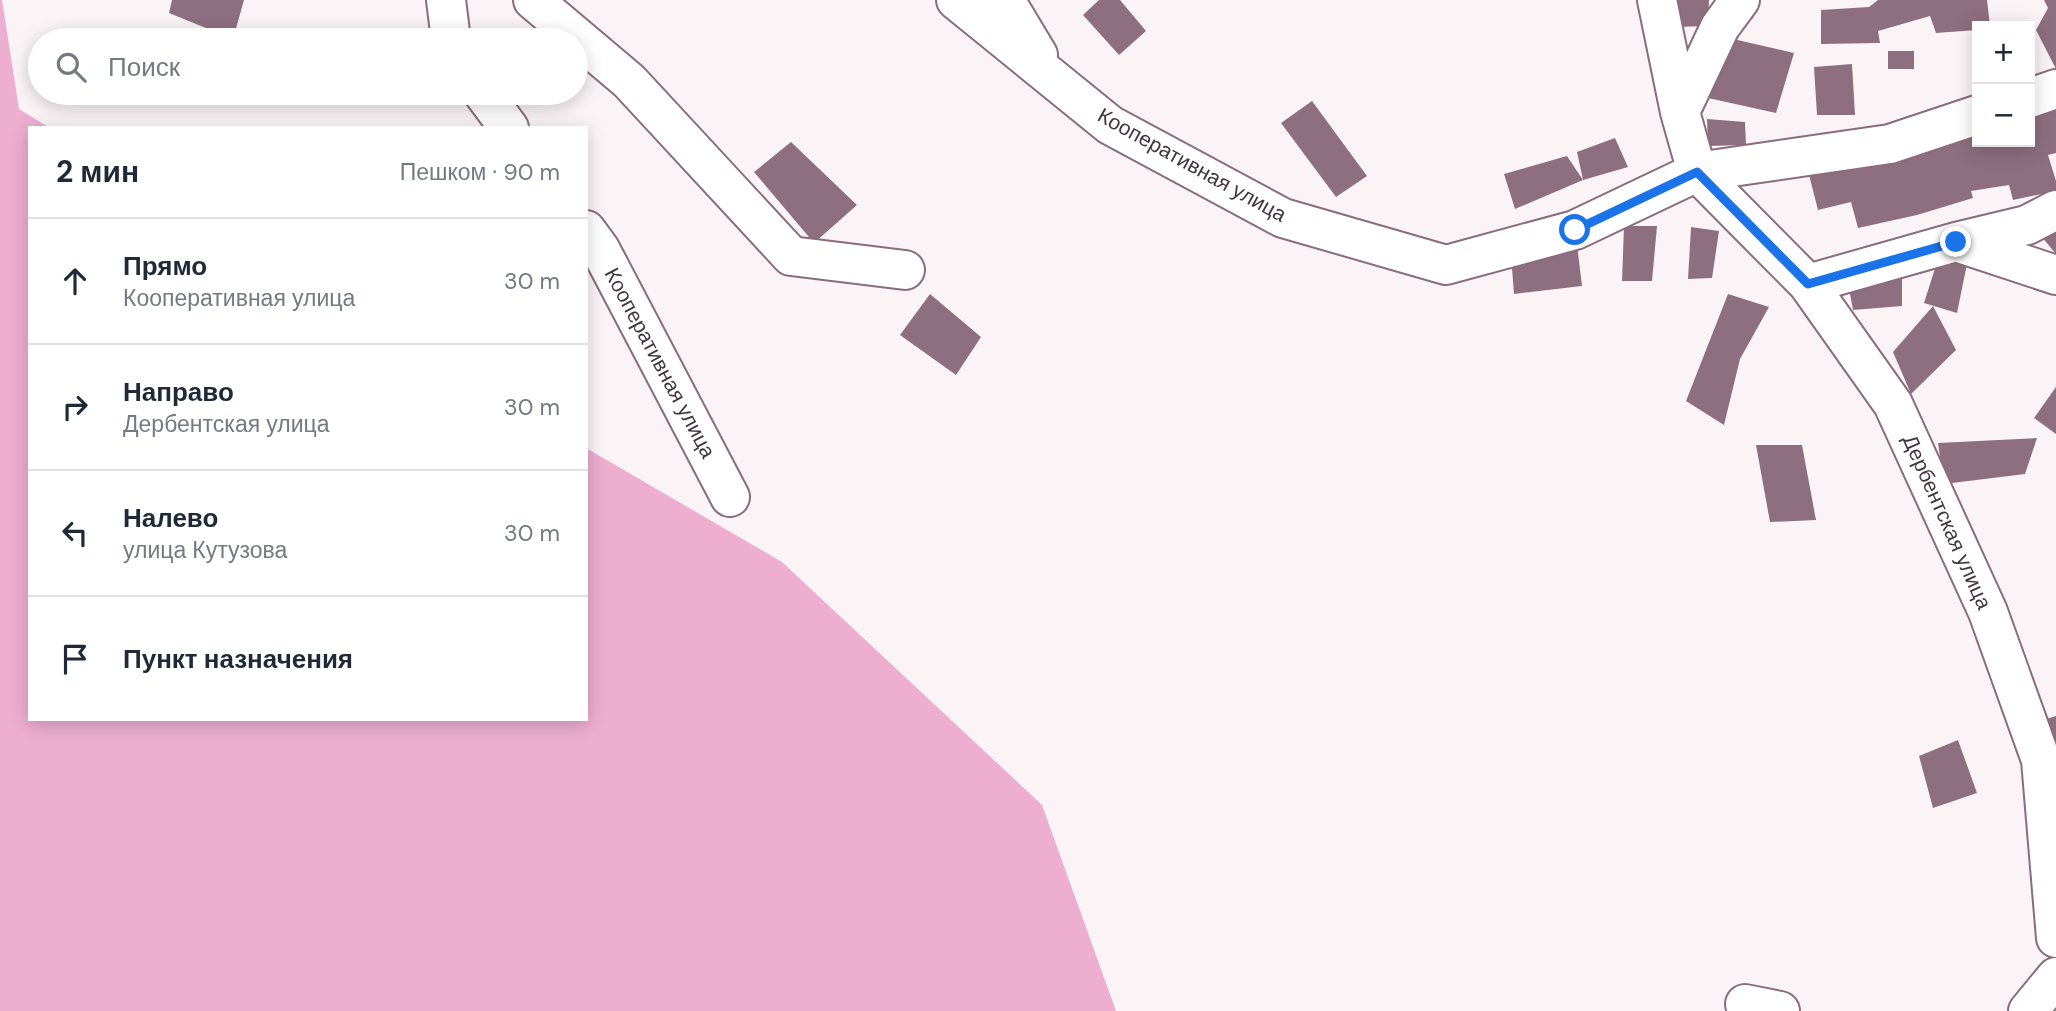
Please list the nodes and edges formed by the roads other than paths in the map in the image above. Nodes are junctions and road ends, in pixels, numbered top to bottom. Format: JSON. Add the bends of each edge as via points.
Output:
{"nodes":[{"id":1,"x":446,"y":0,"type":"edge"},
{"id":2,"x":533,"y":0,"type":"edge"},
{"id":3,"x":956,"y":0,"type":"edge"},
{"id":4,"x":1005,"y":0,"type":"edge"},
{"id":5,"x":1657,"y":0,"type":"edge"},
{"id":6,"x":1740,"y":0,"type":"edge"},
{"id":7,"x":450,"y":28,"type":"edge"},
{"id":8,"x":566,"y":28,"type":"edge"},
{"id":9,"x":588,"y":46,"type":"edge"},
{"id":10,"x":1052,"y":78,"type":"junction"},
{"id":11,"x":2056,"y":89,"type":"edge"},
{"id":12,"x":2035,"y":96,"type":"edge"},
{"id":13,"x":492,"y":105,"type":"edge"},
{"id":14,"x":1680,"y":112,"type":"junction"},
{"id":15,"x":1972,"y":117,"type":"edge"},
{"id":16,"x":508,"y":126,"type":"edge"},
{"id":17,"x":1697,"y":172,"type":"junction"},
{"id":18,"x":2056,"y":210,"type":"edge"},
{"id":19,"x":588,"y":233,"type":"edge"},
{"id":20,"x":1956,"y":242,"type":"junction"},
{"id":21,"x":905,"y":270,"type":"dead end"},
{"id":22,"x":2056,"y":275,"type":"edge"},
{"id":23,"x":1808,"y":284,"type":"junction"},
{"id":24,"x":730,"y":497,"type":"dead end"},
{"id":25,"x":2056,"y":938,"type":"edge"},
{"id":26,"x":2056,"y":977,"type":"edge"},
{"id":27,"x":2028,"y":1011,"type":"edge"}],
"edges":[{"from":1,"to":7,"type":"street"},
{"from":2,"to":8,"type":"street"},
{"from":3,"to":10,"type":"street","name":"Кооперативная улица"},
{"from":4,"to":10,"type":"street","name":"Кооперативная улица"},
{"from":5,"to":14,"type":"street"},
{"from":6,"to":14,"type":"street","via":[[1720,27]]},
{"from":9,"to":21,"type":"street","via":[[629,81],[791,256]]},
{"from":10,"to":17,"type":"street","name":"Кооперативная улица","via":[[1110,125],[1283,218],[1446,265],[1575,230]]},
{"from":11,"to":12,"type":"street"},
{"from":13,"to":16,"type":"street"},
{"from":14,"to":17,"type":"street"},
{"from":15,"to":17,"type":"street","name":"Кооперативная улица","via":[[1890,144]]},
{"from":17,"to":23,"type":"street","name":"Дербентская улица"},
{"from":18,"to":20,"type":"street","via":[[2027,225]]},
{"from":19,"to":24,"type":"street","name":"Кооперативная улица"},
{"from":20,"to":22,"type":"street"},
{"from":20,"to":23,"type":"street"},
{"from":23,"to":25,"type":"street","name":"Дербентская улица","via":[[1893,404],[1988,612],[2041,760]]},
{"from":26,"to":27,"type":"street"}]}
